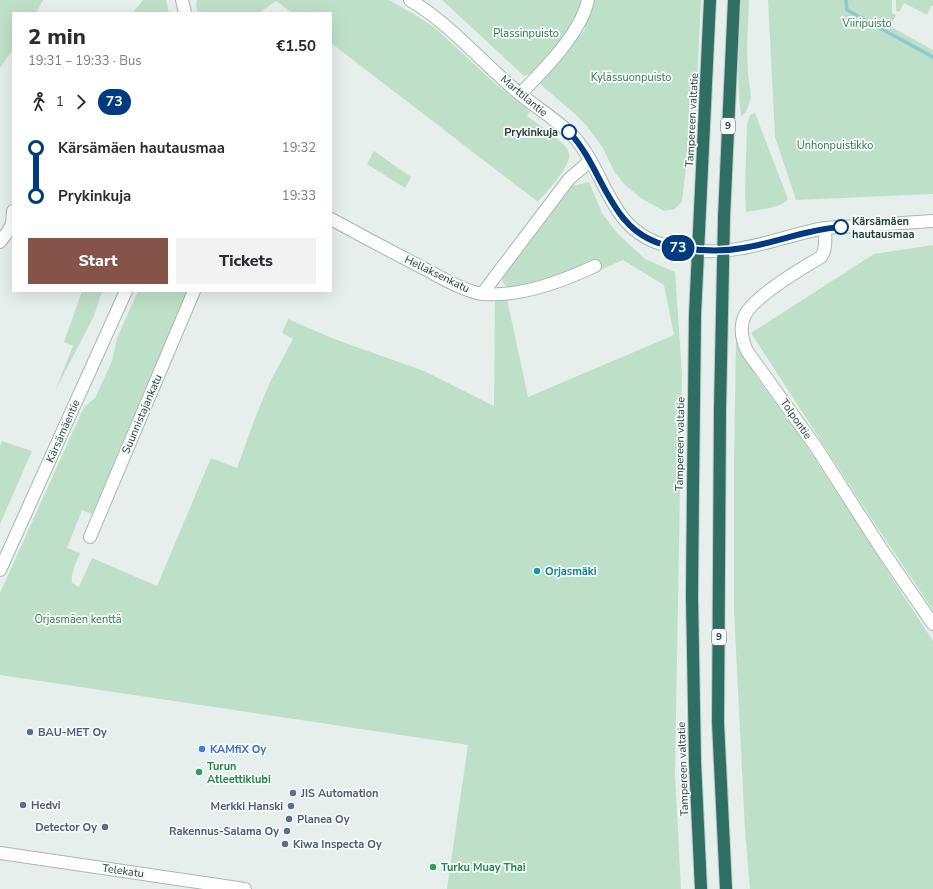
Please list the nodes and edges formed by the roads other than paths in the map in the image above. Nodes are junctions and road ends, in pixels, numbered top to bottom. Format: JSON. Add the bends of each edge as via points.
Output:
{"nodes":[{"id":1,"x":182,"y":0,"type":"edge"},
{"id":2,"x":410,"y":0,"type":"edge"},
{"id":3,"x":588,"y":0,"type":"edge"},
{"id":4,"x":710,"y":0,"type":"edge"},
{"id":5,"x":734,"y":0,"type":"edge"},
{"id":6,"x":185,"y":12,"type":"edge"},
{"id":7,"x":520,"y":94,"type":"junction"},
{"id":8,"x":590,"y":160,"type":"junction"},
{"id":9,"x":332,"y":219,"type":"edge"},
{"id":10,"x":933,"y":221,"type":"edge"},
{"id":11,"x":12,"y":224,"type":"edge"},
{"id":12,"x":825,"y":228,"type":"junction"},
{"id":13,"x":0,"y":242,"type":"edge"},
{"id":14,"x":12,"y":242,"type":"edge"},
{"id":15,"x":698,"y":251,"type":"junction"},
{"id":16,"x":723,"y":251,"type":"junction"},
{"id":17,"x":595,"y":266,"type":"dead end"},
{"id":18,"x":126,"y":292,"type":"edge"},
{"id":19,"x":194,"y":292,"type":"edge"},
{"id":20,"x":482,"y":294,"type":"junction"},
{"id":21,"x":90,"y":537,"type":"dead end"},
{"id":22,"x":0,"y":570,"type":"edge"},
{"id":23,"x":933,"y":624,"type":"edge"},
{"id":24,"x":0,"y":853,"type":"edge"},
{"id":25,"x":724,"y":865,"type":"junction"},
{"id":26,"x":245,"y":889,"type":"edge"},
{"id":27,"x":701,"y":889,"type":"edge"},
{"id":28,"x":726,"y":889,"type":"edge"},
{"id":29,"x":730,"y":889,"type":"edge"}],
"edges":[{"from":1,"to":6,"type":"street"},
{"from":2,"to":7,"type":"street","name":"Marttilantie","via":[[439,21]]},
{"from":3,"to":7,"type":"street","via":[[574,31],[553,59]]},
{"from":4,"to":15,"type":"highway","name":"Tampereen valtatie","number":"9"},
{"from":5,"to":16,"type":"highway","number":"9"},
{"from":7,"to":8,"type":"street","name":"Marttilantie","via":[[569,132]]},
{"from":8,"to":15,"type":"street","name":"Marttilantie","via":[[619,212],[631,227],[653,242]]},
{"from":8,"to":20,"type":"street","via":[[569,178]]},
{"from":9,"to":20,"type":"street","name":"Hellaksenkatu","via":[[450,282]]},
{"from":10,"to":12,"type":"street","name":"Marttilantie"},
{"from":11,"to":13,"type":"street"},
{"from":12,"to":16,"type":"street","name":"Marttilantie","via":[[750,247]]},
{"from":12,"to":23,"type":"street","name":"Tolpontie","via":[[824,253],[752,306],[744,316],[741,335],[747,351],[816,446]]},
{"from":13,"to":14,"type":"street"},
{"from":15,"to":16,"type":"street","name":"Marttilantie"},
{"from":15,"to":27,"type":"highway","name":"Tampereen valtatie","number":"9","via":[[692,596],[695,762]]},
{"from":16,"to":25,"type":"highway","number":"9","via":[[718,722]]},
{"from":17,"to":20,"type":"street","name":"Hellaksenkatu","via":[[527,290]]},
{"from":18,"to":22,"type":"street","name":"Kärsämäentie"},
{"from":19,"to":21,"type":"street","name":"Suunnistajankatu"},
{"from":24,"to":26,"type":"street","name":"Telekatu"},
{"from":25,"to":28,"type":"highway","number":"9"},
{"from":25,"to":29,"type":"highway"}]}
